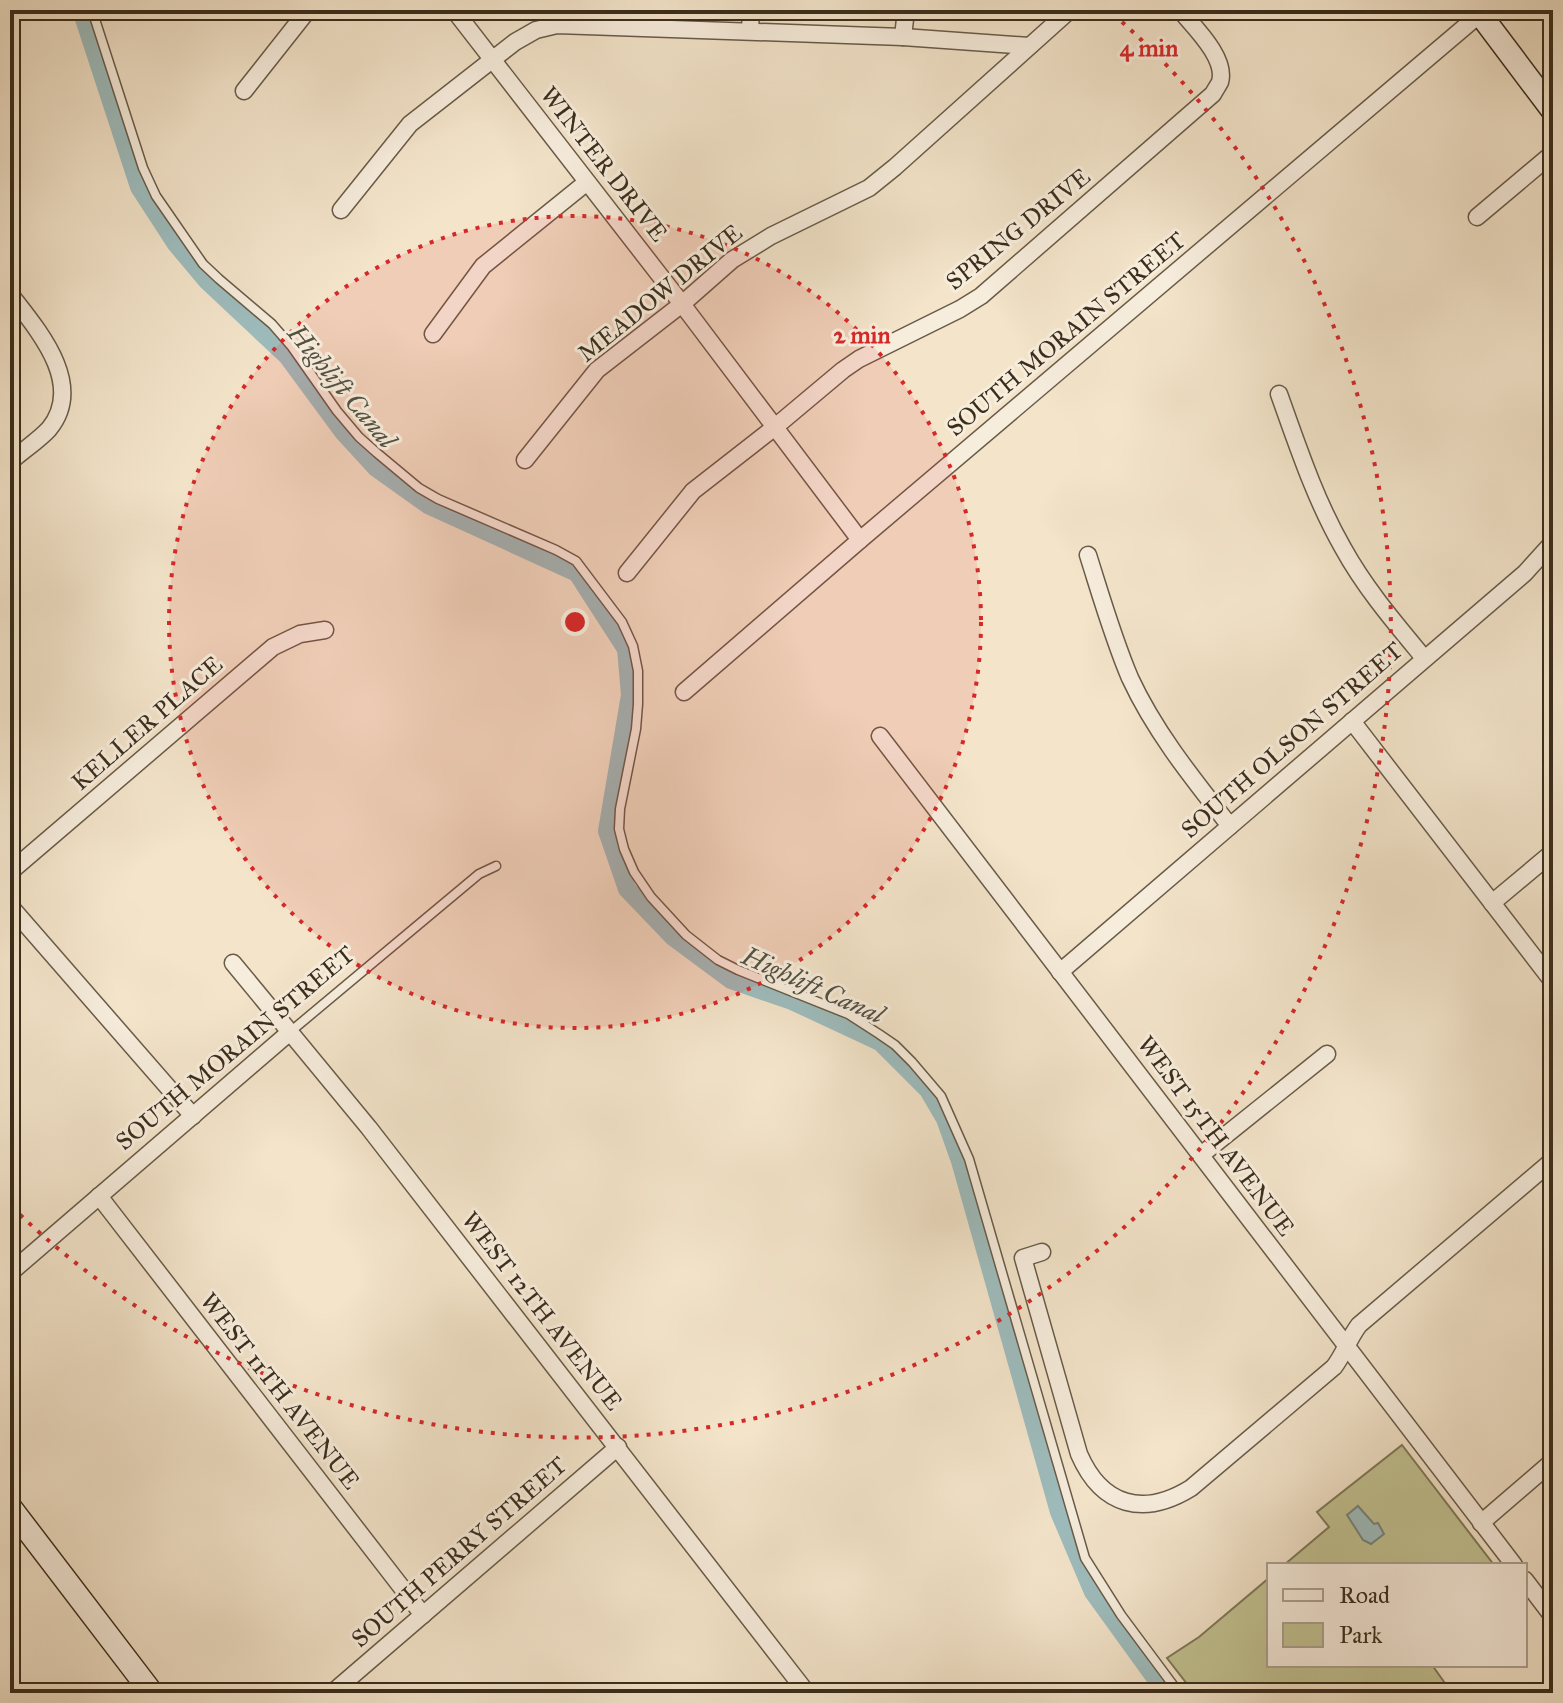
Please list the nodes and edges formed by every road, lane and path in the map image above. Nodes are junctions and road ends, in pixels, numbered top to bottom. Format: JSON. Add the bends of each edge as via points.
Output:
{"nodes":[{"id":1,"x":92,"y":10,"type":"edge"},
{"id":2,"x":308,"y":10,"type":"edge"},
{"id":3,"x":454,"y":10,"type":"edge"},
{"id":4,"x":751,"y":10,"type":"edge"},
{"id":5,"x":906,"y":10,"type":"edge"},
{"id":6,"x":1070,"y":10,"type":"edge"},
{"id":7,"x":1180,"y":10,"type":"edge"},
{"id":8,"x":1479,"y":12,"type":"edge"},
{"id":9,"x":596,"y":18,"type":"edge"},
{"id":10,"x":750,"y":31,"type":"junction"},
{"id":11,"x":903,"y":37,"type":"junction"},
{"id":12,"x":1029,"y":46,"type":"junction"},
{"id":13,"x":492,"y":60,"type":"junction"},
{"id":14,"x":244,"y":91,"type":"dead end"},
{"id":15,"x":1553,"y":111,"type":"edge"},
{"id":16,"x":1553,"y":153,"type":"edge"},
{"id":17,"x":587,"y":182,"type":"junction"},
{"id":18,"x":341,"y":210,"type":"dead end"},
{"id":19,"x":1477,"y":217,"type":"dead end"},
{"id":20,"x":10,"y":294,"type":"edge"},
{"id":21,"x":682,"y":304,"type":"junction"},
{"id":22,"x":433,"y":334,"type":"dead end"},
{"id":23,"x":1279,"y":394,"type":"dead end"},
{"id":24,"x":775,"y":427,"type":"junction"},
{"id":25,"x":525,"y":460,"type":"dead end"},
{"id":26,"x":10,"y":462,"type":"edge"},
{"id":27,"x":860,"y":540,"type":"junction"},
{"id":28,"x":1553,"y":542,"type":"edge"},
{"id":29,"x":1088,"y":555,"type":"dead end"},
{"id":30,"x":627,"y":573,"type":"dead end"},
{"id":31,"x":325,"y":630,"type":"dead end"},
{"id":32,"x":1424,"y":658,"type":"junction"},
{"id":33,"x":684,"y":692,"type":"dead end"},
{"id":34,"x":1352,"y":721,"type":"junction"},
{"id":35,"x":880,"y":736,"type":"dead end"},
{"id":36,"x":1230,"y":826,"type":"junction"},
{"id":37,"x":1553,"y":852,"type":"edge"},
{"id":38,"x":496,"y":866,"type":"dead end"},
{"id":39,"x":10,"y":872,"type":"edge"},
{"id":40,"x":1492,"y":903,"type":"junction"},
{"id":41,"x":10,"y":906,"type":"edge"},
{"id":42,"x":233,"y":963,"type":"dead end"},
{"id":43,"x":1060,"y":972,"type":"junction"},
{"id":44,"x":1553,"y":982,"type":"edge"},
{"id":45,"x":290,"y":1032,"type":"junction"},
{"id":46,"x":1327,"y":1054,"type":"dead end"},
{"id":47,"x":193,"y":1116,"type":"junction"},
{"id":48,"x":1201,"y":1155,"type":"junction"},
{"id":49,"x":1553,"y":1160,"type":"edge"},
{"id":50,"x":99,"y":1196,"type":"junction"},
{"id":51,"x":1042,"y":1252,"type":"dead end"},
{"id":52,"x":10,"y":1273,"type":"edge"},
{"id":53,"x":1347,"y":1346,"type":"junction"},
{"id":54,"x":618,"y":1447,"type":"junction"},
{"id":55,"x":1553,"y":1461,"type":"edge"},
{"id":56,"x":10,"y":1507,"type":"edge"},
{"id":57,"x":1481,"y":1523,"type":"junction"},
{"id":58,"x":1512,"y":1563,"type":"edge"},
{"id":59,"x":1527,"y":1583,"type":"edge"},
{"id":60,"x":423,"y":1615,"type":"junction"},
{"id":61,"x":1553,"y":1617,"type":"edge"},
{"id":62,"x":152,"y":1693,"type":"edge"},
{"id":63,"x":332,"y":1693,"type":"edge"},
{"id":64,"x":807,"y":1693,"type":"edge"},
{"id":65,"x":1179,"y":1693,"type":"edge"}],
"edges":[{"from":1,"to":65,"type":"lane","via":[[143,168],[203,264],[272,324],[337,411],[377,453],[438,499],[576,561],[622,622],[638,671],[638,704],[619,829],[634,872],[651,897],[718,960],[848,1014],[879,1034],[941,1096],[969,1159],[1085,1558]]},
{"from":2,"to":14,"type":"street"},
{"from":3,"to":13,"type":"street","name":"WINTER DRIVE"},
{"from":4,"to":10,"type":"street"},
{"from":5,"to":11,"type":"street"},
{"from":6,"to":12,"type":"street","name":"MEADOW DRIVE"},
{"from":7,"to":24,"type":"street","name":"SPRING DRIVE","via":[[1214,53],[1220,81],[1213,94],[981,296],[859,359]]},
{"from":8,"to":15,"type":"main road"},
{"from":8,"to":27,"type":"street","name":"SOUTH MORAIN STREET"},
{"from":9,"to":10,"type":"street"},
{"from":9,"to":13,"type":"street","via":[[536,30]]},
{"from":10,"to":11,"type":"street"},
{"from":11,"to":12,"type":"street"},
{"from":12,"to":21,"type":"street","name":"MEADOW DRIVE","via":[[869,188],[732,260]]},
{"from":13,"to":17,"type":"street","name":"WINTER DRIVE"},
{"from":13,"to":18,"type":"street","via":[[410,124]]},
{"from":16,"to":19,"type":"street"},
{"from":17,"to":21,"type":"street","name":"WINTER DRIVE"},
{"from":17,"to":22,"type":"street","via":[[483,266]]},
{"from":20,"to":26,"type":"street","via":[[47,342],[59,369],[62,396],[49,428]]},
{"from":21,"to":24,"type":"street","name":"WINTER DRIVE"},
{"from":21,"to":25,"type":"street","name":"MEADOW DRIVE","via":[[597,370]]},
{"from":23,"to":32,"type":"street","via":[[1344,551]]},
{"from":24,"to":27,"type":"street","name":"WINTER DRIVE"},
{"from":24,"to":30,"type":"street","name":"SPRING DRIVE","via":[[693,491]]},
{"from":27,"to":33,"type":"street","name":"SOUTH MORAIN STREET"},
{"from":28,"to":32,"type":"street","name":"SOUTH OLSON STREET","via":[[1525,573]]},
{"from":29,"to":36,"type":"street","via":[[1131,679],[1178,759]]},
{"from":31,"to":39,"type":"street","name":"KELLER PLACE","via":[[273,647]]},
{"from":32,"to":34,"type":"street","name":"SOUTH OLSON STREET"},
{"from":34,"to":36,"type":"street","name":"SOUTH OLSON STREET"},
{"from":34,"to":40,"type":"street"},
{"from":35,"to":43,"type":"street","name":"WEST 15TH AVENUE"},
{"from":36,"to":43,"type":"street","name":"SOUTH OLSON STREET"},
{"from":37,"to":40,"type":"street"},
{"from":38,"to":45,"type":"lane","name":"SOUTH MORAIN STREET","via":[[479,874]]},
{"from":40,"to":44,"type":"street"},
{"from":41,"to":47,"type":"street"},
{"from":42,"to":45,"type":"street","name":"WEST 12TH AVENUE"},
{"from":43,"to":48,"type":"street","name":"WEST 15TH AVENUE"},
{"from":45,"to":47,"type":"street","name":"SOUTH MORAIN STREET"},
{"from":45,"to":54,"type":"street","name":"WEST 12TH AVENUE"},
{"from":46,"to":48,"type":"street"},
{"from":47,"to":50,"type":"street","name":"SOUTH MORAIN STREET"},
{"from":48,"to":53,"type":"street","name":"WEST 15TH AVENUE"},
{"from":49,"to":53,"type":"street","via":[[1359,1325]]},
{"from":50,"to":52,"type":"street","name":"SOUTH MORAIN STREET"},
{"from":50,"to":60,"type":"street","name":"WEST 11TH AVENUE"},
{"from":51,"to":53,"type":"street","via":[[1023,1258],[1079,1454],[1099,1485],[1125,1502],[1153,1505],[1191,1488],[1334,1367]]},
{"from":53,"to":57,"type":"street","name":"WEST 15TH AVENUE"},
{"from":54,"to":60,"type":"street","name":"SOUTH PERRY STREET"},
{"from":54,"to":64,"type":"street","name":"WEST 12TH AVENUE"},
{"from":55,"to":57,"type":"street"},
{"from":56,"to":62,"type":"main road"},
{"from":57,"to":58,"type":"street","name":"WEST 15TH AVENUE"},
{"from":59,"to":61,"type":"street"},
{"from":60,"to":63,"type":"street","name":"SOUTH PERRY STREET"}]}
